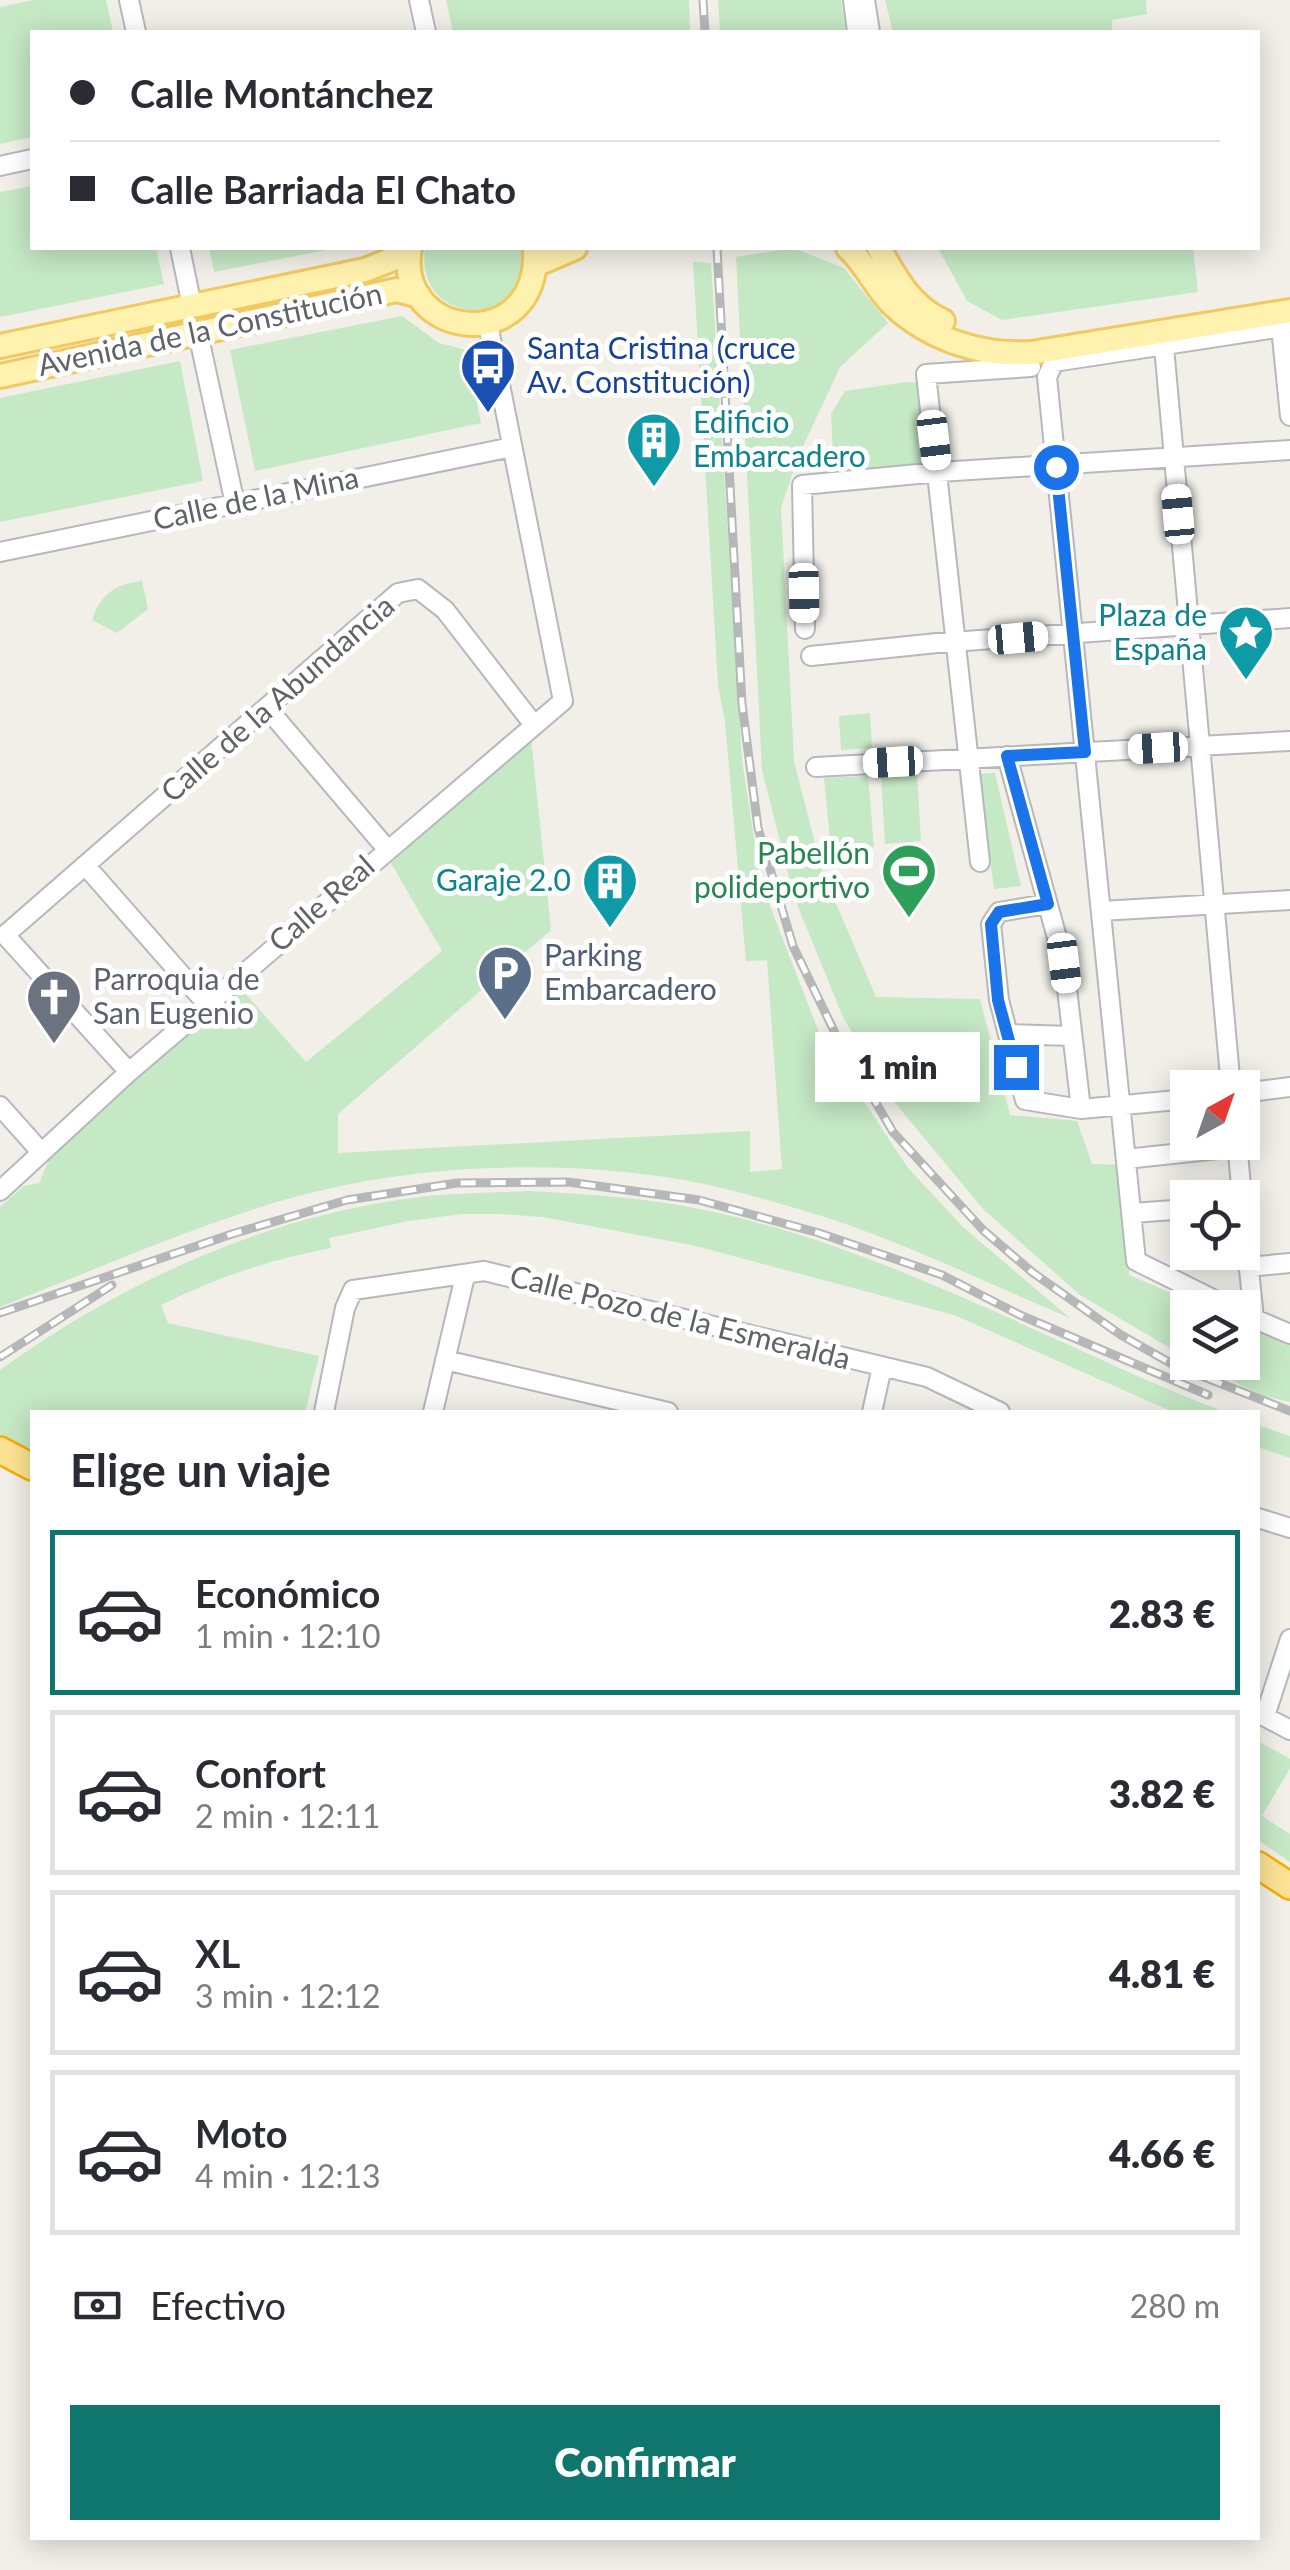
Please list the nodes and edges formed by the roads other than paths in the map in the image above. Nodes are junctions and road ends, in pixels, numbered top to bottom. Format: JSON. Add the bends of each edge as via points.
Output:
{"nodes":[{"id":1,"x":129,"y":0,"type":"edge"},
{"id":2,"x":419,"y":0,"type":"edge"},
{"id":3,"x":853,"y":0,"type":"edge"},
{"id":4,"x":865,"y":0,"type":"edge"},
{"id":5,"x":136,"y":30,"type":"edge"},
{"id":6,"x":426,"y":30,"type":"edge"},
{"id":7,"x":858,"y":30,"type":"edge"},
{"id":8,"x":870,"y":30,"type":"edge"},
{"id":9,"x":30,"y":159,"type":"edge"},
{"id":10,"x":0,"y":166,"type":"edge"},
{"id":11,"x":180,"y":250,"type":"edge"},
{"id":12,"x":409,"y":250,"type":"edge"},
{"id":13,"x":566,"y":250,"type":"edge"},
{"id":14,"x":850,"y":250,"type":"edge"},
{"id":15,"x":880,"y":250,"type":"edge"},
{"id":16,"x":535,"y":256,"type":"edge"},
{"id":17,"x":419,"y":296,"type":"junction"},
{"id":18,"x":1290,"y":298,"type":"edge"},
{"id":19,"x":192,"y":306,"type":"junction"},
{"id":20,"x":1287,"y":321,"type":"edge"},
{"id":21,"x":488,"y":324,"type":"junction"},
{"id":22,"x":198,"y":332,"type":"junction"},
{"id":23,"x":0,"y":346,"type":"edge"},
{"id":24,"x":1164,"y":347,"type":"junction"},
{"id":25,"x":1031,"y":367,"type":"dead end"},
{"id":26,"x":0,"y":376,"type":"edge"},
{"id":27,"x":1290,"y":416,"type":"edge"},
{"id":28,"x":512,"y":448,"type":"junction"},
{"id":29,"x":1290,"y":450,"type":"edge"},
{"id":30,"x":1173,"y":459,"type":"junction"},
{"id":31,"x":1056,"y":467,"type":"junction"},
{"id":32,"x":939,"y":472,"type":"junction"},
{"id":33,"x":235,"y":504,"type":"junction"},
{"id":34,"x":0,"y":552,"type":"edge"},
{"id":35,"x":1290,"y":618,"type":"edge"},
{"id":36,"x":1189,"y":627,"type":"junction"},
{"id":37,"x":805,"y":628,"type":"dead end"},
{"id":38,"x":1073,"y":632,"type":"junction"},
{"id":39,"x":957,"y":642,"type":"junction"},
{"id":40,"x":811,"y":656,"type":"dead end"},
{"id":41,"x":267,"y":708,"type":"junction"},
{"id":42,"x":534,"y":725,"type":"junction"},
{"id":43,"x":1290,"y":741,"type":"edge"},
{"id":44,"x":1200,"y":746,"type":"junction"},
{"id":45,"x":1085,"y":752,"type":"junction"},
{"id":46,"x":1007,"y":756,"type":"junction"},
{"id":47,"x":970,"y":758,"type":"junction"},
{"id":48,"x":816,"y":766,"type":"dead end"},
{"id":49,"x":386,"y":849,"type":"junction"},
{"id":50,"x":980,"y":862,"type":"dead end"},
{"id":51,"x":85,"y":865,"type":"junction"},
{"id":52,"x":1290,"y":900,"type":"edge"},
{"id":53,"x":1048,"y":904,"type":"junction"},
{"id":54,"x":1214,"y":904,"type":"junction"},
{"id":55,"x":1101,"y":911,"type":"junction"},
{"id":56,"x":207,"y":1004,"type":"junction"},
{"id":57,"x":1008,"y":1034,"type":"junction"},
{"id":58,"x":1072,"y":1036,"type":"junction"},
{"id":59,"x":1229,"y":1070,"type":"edge"},
{"id":60,"x":129,"y":1072,"type":"junction"},
{"id":61,"x":1290,"y":1087,"type":"edge"},
{"id":62,"x":1260,"y":1091,"type":"edge"},
{"id":63,"x":1170,"y":1101,"type":"edge"},
{"id":64,"x":0,"y":1106,"type":"edge"},
{"id":65,"x":1120,"y":1106,"type":"junction"},
{"id":66,"x":1081,"y":1110,"type":"junction"},
{"id":67,"x":40,"y":1152,"type":"junction"},
{"id":68,"x":1170,"y":1153,"type":"edge"},
{"id":69,"x":1126,"y":1159,"type":"junction"},
{"id":70,"x":0,"y":1191,"type":"edge"},
{"id":71,"x":1170,"y":1210,"type":"edge"},
{"id":72,"x":1132,"y":1213,"type":"junction"},
{"id":73,"x":1290,"y":1262,"type":"edge"},
{"id":74,"x":1260,"y":1266,"type":"edge"},
{"id":75,"x":465,"y":1276,"type":"junction"},
{"id":76,"x":1195,"y":1290,"type":"edge"},
{"id":77,"x":1260,"y":1321,"type":"edge"},
{"id":78,"x":1290,"y":1334,"type":"edge"},
{"id":79,"x":445,"y":1360,"type":"junction"},
{"id":80,"x":882,"y":1367,"type":"junction"},
{"id":81,"x":981,"y":1408,"type":"edge"},
{"id":82,"x":324,"y":1410,"type":"edge"},
{"id":83,"x":433,"y":1410,"type":"edge"},
{"id":84,"x":659,"y":1410,"type":"edge"},
{"id":85,"x":872,"y":1410,"type":"edge"},
{"id":86,"x":0,"y":1450,"type":"edge"},
{"id":87,"x":30,"y":1466,"type":"edge"},
{"id":88,"x":1260,"y":1519,"type":"edge"},
{"id":89,"x":1290,"y":1528,"type":"edge"},
{"id":90,"x":1290,"y":1639,"type":"edge"},
{"id":91,"x":1261,"y":1714,"type":"edge"},
{"id":92,"x":1290,"y":1730,"type":"edge"},
{"id":93,"x":1260,"y":1870,"type":"edge"},
{"id":94,"x":1260,"y":1871,"type":"edge"},
{"id":95,"x":1290,"y":1885,"type":"edge"},
{"id":96,"x":1290,"y":1902,"type":"edge"}],
"edges":[{"from":1,"to":5,"type":"street"},
{"from":2,"to":6,"type":"street"},
{"from":3,"to":7,"type":"street"},
{"from":4,"to":8,"type":"street"},
{"from":9,"to":10,"type":"street"},
{"from":11,"to":19,"type":"street"},
{"from":12,"to":17,"type":"main road","via":[[408,270]]},
{"from":12,"to":19,"type":"main road","name":"Avenida de la Constitución","via":[[365,270]]},
{"from":13,"to":16,"type":"main road"},
{"from":14,"to":20,"type":"main road","via":[[890,302],[925,328],[966,347],[1003,354]]},
{"from":15,"to":18,"type":"main road","via":[[900,286],[932,316],[995,338],[1031,341]]},
{"from":16,"to":21,"type":"main road","via":[[535,276],[523,301]]},
{"from":17,"to":21,"type":"main road","via":[[437,315],[464,325]]},
{"from":17,"to":22,"type":"main road","name":"Avenida de la Constitución","via":[[398,290]]},
{"from":19,"to":23,"type":"main road","name":"Avenida de la Constitución"},
{"from":20,"to":24,"type":"street"},
{"from":20,"to":27,"type":"street"},
{"from":21,"to":28,"type":"street"},
{"from":22,"to":26,"type":"main road","name":"Avenida de la Constitución"},
{"from":22,"to":33,"type":"street"},
{"from":24,"to":30,"type":"street"},
{"from":24,"to":31,"type":"street","via":[[1054,362],[1047,376]]},
{"from":25,"to":32,"type":"street","via":[[926,374]]},
{"from":28,"to":33,"type":"street","name":"Calle de la Mina"},
{"from":28,"to":42,"type":"street","name":"Calle Real","via":[[563,700]]},
{"from":29,"to":30,"type":"street"},
{"from":30,"to":31,"type":"street"},
{"from":30,"to":36,"type":"street"},
{"from":31,"to":32,"type":"street"},
{"from":31,"to":38,"type":"street"},
{"from":32,"to":37,"type":"street","via":[[802,485]]},
{"from":32,"to":39,"type":"street"},
{"from":33,"to":34,"type":"street","name":"Calle de la Mina"},
{"from":35,"to":36,"type":"street"},
{"from":36,"to":38,"type":"street"},
{"from":36,"to":44,"type":"street"},
{"from":38,"to":39,"type":"street"},
{"from":38,"to":45,"type":"street"},
{"from":39,"to":40,"type":"street"},
{"from":39,"to":47,"type":"street"},
{"from":41,"to":42,"type":"street","name":"Calle de la Abundancia","via":[[398,592],[418,589],[445,610]]},
{"from":41,"to":49,"type":"street"},
{"from":41,"to":51,"type":"street","name":"Calle de la Abundancia"},
{"from":42,"to":49,"type":"street","name":"Calle Real"},
{"from":43,"to":44,"type":"street"},
{"from":44,"to":45,"type":"street"},
{"from":44,"to":54,"type":"street"},
{"from":45,"to":46,"type":"street"},
{"from":45,"to":55,"type":"street"},
{"from":46,"to":47,"type":"street"},
{"from":46,"to":53,"type":"street"},
{"from":47,"to":48,"type":"street"},
{"from":47,"to":50,"type":"street"},
{"from":49,"to":56,"type":"street","name":"Calle Real"},
{"from":51,"to":56,"type":"street"},
{"from":51,"to":60,"type":"street","name":"Calle de la Abundancia","via":[[6,935]]},
{"from":52,"to":54,"type":"street"},
{"from":53,"to":57,"type":"street","via":[[999,912],[991,924]]},
{"from":53,"to":58,"type":"street","via":[[1064,963]]},
{"from":54,"to":55,"type":"street"},
{"from":54,"to":59,"type":"street"},
{"from":55,"to":65,"type":"street"},
{"from":56,"to":60,"type":"street","name":"Calle Real"},
{"from":57,"to":58,"type":"street"},
{"from":57,"to":66,"type":"street","via":[[1025,1100]]},
{"from":58,"to":66,"type":"street"},
{"from":60,"to":67,"type":"street","name":"Calle Real"},
{"from":61,"to":62,"type":"street"},
{"from":63,"to":65,"type":"street"},
{"from":64,"to":67,"type":"street"},
{"from":65,"to":66,"type":"street"},
{"from":65,"to":69,"type":"street"},
{"from":67,"to":70,"type":"street","name":"Calle Real"},
{"from":68,"to":69,"type":"street"},
{"from":69,"to":72,"type":"street"},
{"from":71,"to":72,"type":"street"},
{"from":72,"to":76,"type":"street","via":[[1136,1261]]},
{"from":73,"to":74,"type":"street"},
{"from":75,"to":79,"type":"street"},
{"from":75,"to":80,"type":"street","name":"Calle Pozo de la Esmeralda","via":[[484,1271]]},
{"from":75,"to":82,"type":"street","name":"Calle Pozo de la Esmeralda","via":[[353,1290]]},
{"from":77,"to":78,"type":"street"},
{"from":79,"to":83,"type":"street"},
{"from":79,"to":84,"type":"street"},
{"from":80,"to":81,"type":"street","name":"Calle Pozo de la Esmeralda","via":[[927,1378]]},
{"from":80,"to":85,"type":"street"},
{"from":86,"to":87,"type":"highway"},
{"from":88,"to":89,"type":"street"},
{"from":90,"to":91,"type":"street"},
{"from":91,"to":92,"type":"street"},
{"from":93,"to":95,"type":"highway"},
{"from":94,"to":96,"type":"highway"}]}
